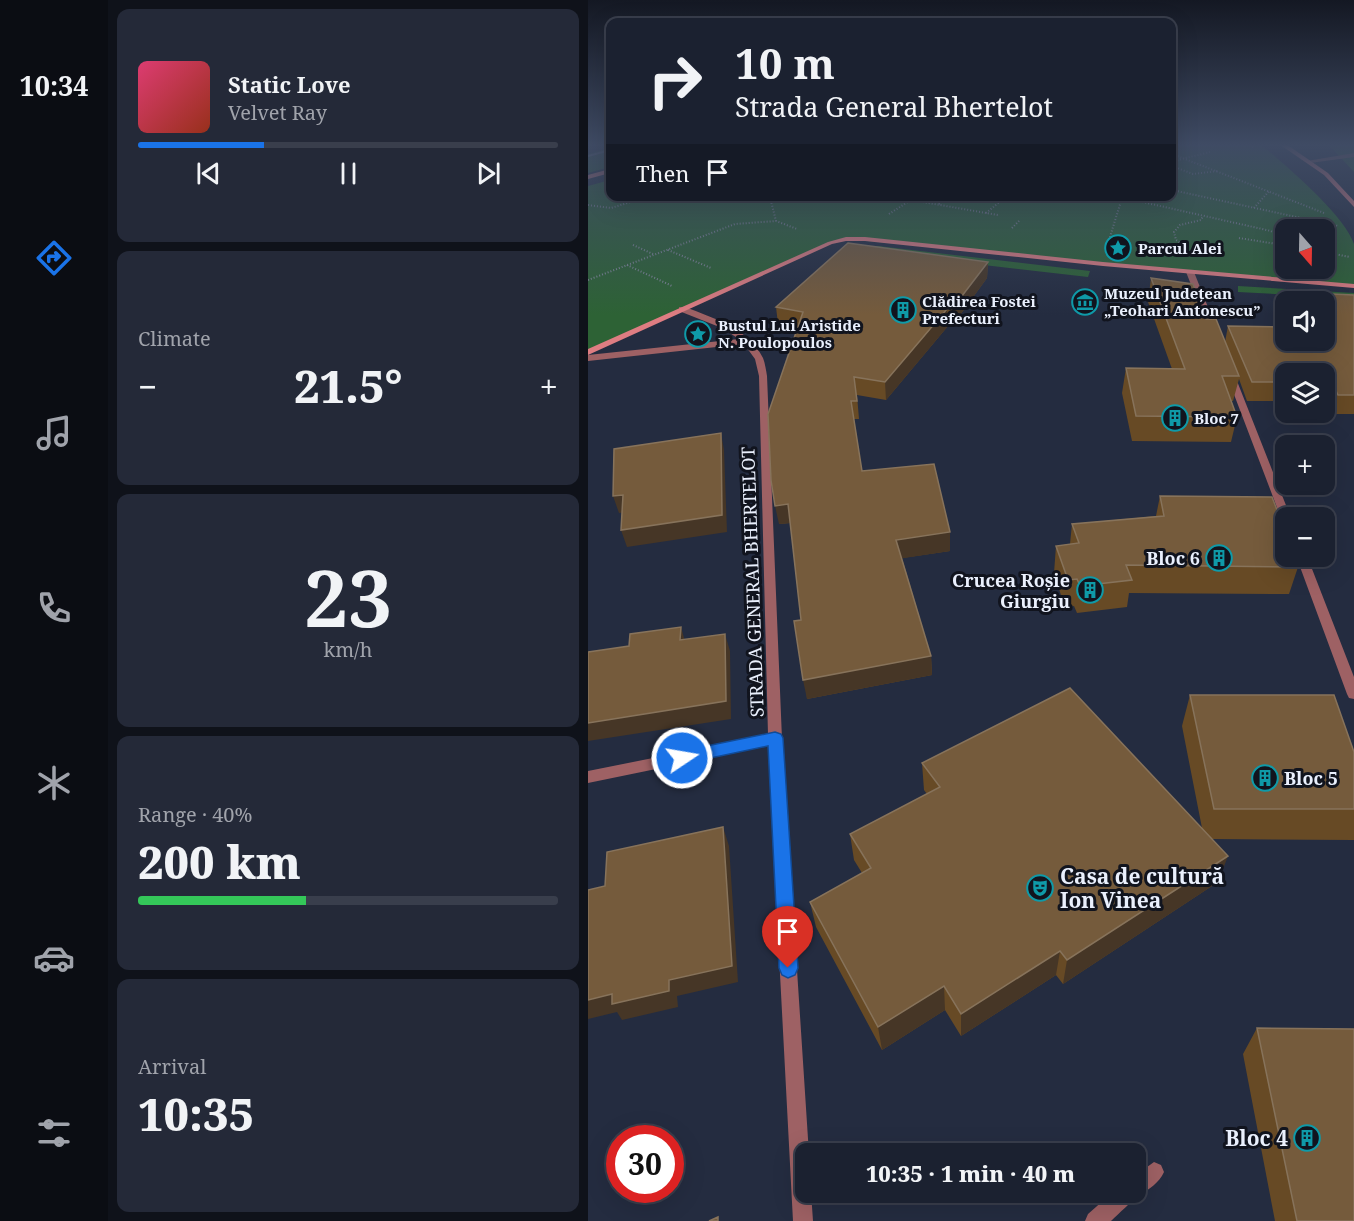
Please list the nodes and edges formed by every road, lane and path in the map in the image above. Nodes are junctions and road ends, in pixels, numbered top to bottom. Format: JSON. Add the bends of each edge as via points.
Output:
{"nodes":[{"id":1,"x":633,"y":201,"type":"edge"},
{"id":2,"x":771,"y":201,"type":"edge"},
{"id":3,"x":917,"y":201,"type":"edge"},
{"id":4,"x":944,"y":201,"type":"edge"},
{"id":5,"x":1001,"y":201,"type":"edge"},
{"id":6,"x":1121,"y":201,"type":"edge"},
{"id":7,"x":1136,"y":201,"type":"edge"},
{"id":8,"x":1222,"y":201,"type":"edge"},
{"id":9,"x":1260,"y":201,"type":"edge"},
{"id":10,"x":1295,"y":201,"type":"edge"},
{"id":11,"x":588,"y":205,"type":"edge"},
{"id":12,"x":939,"y":205,"type":"junction"},
{"id":13,"x":1254,"y":208,"type":"junction"},
{"id":14,"x":985,"y":213,"type":"junction"},
{"id":15,"x":1326,"y":214,"type":"dead end"},
{"id":16,"x":998,"y":215,"type":"dead end"},
{"id":17,"x":1203,"y":216,"type":"junction"},
{"id":18,"x":1343,"y":227,"type":"dead end"},
{"id":19,"x":1262,"y":229,"type":"dead end"},
{"id":20,"x":1239,"y":238,"type":"dead end"},
{"id":21,"x":1275,"y":244,"type":"edge"},
{"id":22,"x":633,"y":245,"type":"dead end"},
{"id":23,"x":1106,"y":248,"type":"dead end"},
{"id":24,"x":667,"y":249,"type":"junction"},
{"id":25,"x":1335,"y":254,"type":"edge"},
{"id":26,"x":654,"y":255,"type":"junction"},
{"id":27,"x":1351,"y":257,"type":"dead end"},
{"id":28,"x":627,"y":265,"type":"junction"},
{"id":29,"x":718,"y":271,"type":"dead end"},
{"id":30,"x":1191,"y":272,"type":"junction"},
{"id":31,"x":588,"y":280,"type":"edge"},
{"id":32,"x":1354,"y":286,"type":"edge"},
{"id":33,"x":703,"y":300,"type":"junction"},
{"id":34,"x":682,"y":309,"type":"junction"},
{"id":35,"x":746,"y":341,"type":"junction"},
{"id":36,"x":1221,"y":350,"type":"edge"},
{"id":37,"x":588,"y":352,"type":"edge"},
{"id":38,"x":588,"y":358,"type":"edge"},
{"id":39,"x":1229,"y":371,"type":"edge"},
{"id":40,"x":1282,"y":507,"type":"edge"},
{"id":41,"x":1305,"y":567,"type":"edge"},
{"id":42,"x":1354,"y":694,"type":"edge"},
{"id":43,"x":775,"y":738,"type":"junction"},
{"id":44,"x":588,"y":777,"type":"edge"},
{"id":45,"x":1154,"y":1172,"type":"dead end"},
{"id":46,"x":1146,"y":1179,"type":"edge"},
{"id":47,"x":1116,"y":1203,"type":"edge"},
{"id":48,"x":803,"y":1221,"type":"edge"},
{"id":49,"x":1095,"y":1221,"type":"edge"}],
"edges":[{"from":1,"to":11,"type":"path","via":[[610,208]]},
{"from":2,"to":24,"type":"path","via":[[776,221],[735,224]]},
{"from":3,"to":12,"type":"path"},
{"from":4,"to":12,"type":"path"},
{"from":5,"to":14,"type":"path"},
{"from":6,"to":23,"type":"path"},
{"from":7,"to":17,"type":"path"},
{"from":8,"to":13,"type":"path"},
{"from":9,"to":13,"type":"path"},
{"from":10,"to":15,"type":"path"},
{"from":12,"to":14,"type":"path"},
{"from":13,"to":18,"type":"path"},
{"from":14,"to":16,"type":"path"},
{"from":17,"to":19,"type":"path"},
{"from":17,"to":30,"type":"path","via":[[1173,232],[1176,240],[1193,249]]},
{"from":20,"to":21,"type":"path"},
{"from":22,"to":26,"type":"path"},
{"from":24,"to":26,"type":"path"},
{"from":24,"to":29,"type":"path"},
{"from":25,"to":27,"type":"path"},
{"from":26,"to":28,"type":"path"},
{"from":28,"to":31,"type":"path"},
{"from":28,"to":33,"type":"path"},
{"from":30,"to":32,"type":"street"},
{"from":30,"to":33,"type":"street","via":[[846,239]]},
{"from":30,"to":36,"type":"street"},
{"from":33,"to":34,"type":"street"},
{"from":34,"to":35,"type":"street","name":"STRADA GENERAL BHERTELOT","via":[[727,328]]},
{"from":34,"to":37,"type":"street"},
{"from":35,"to":38,"type":"street"},
{"from":35,"to":43,"type":"street","name":"STRADA GENERAL BHERTELOT","via":[[758,356],[763,376]]},
{"from":39,"to":40,"type":"street"},
{"from":41,"to":42,"type":"street"},
{"from":43,"to":44,"type":"street"},
{"from":43,"to":48,"type":"street","name":"STRADA GENERAL BHERTELOT"},
{"from":45,"to":46,"type":"street"},
{"from":47,"to":49,"type":"street"}]}
